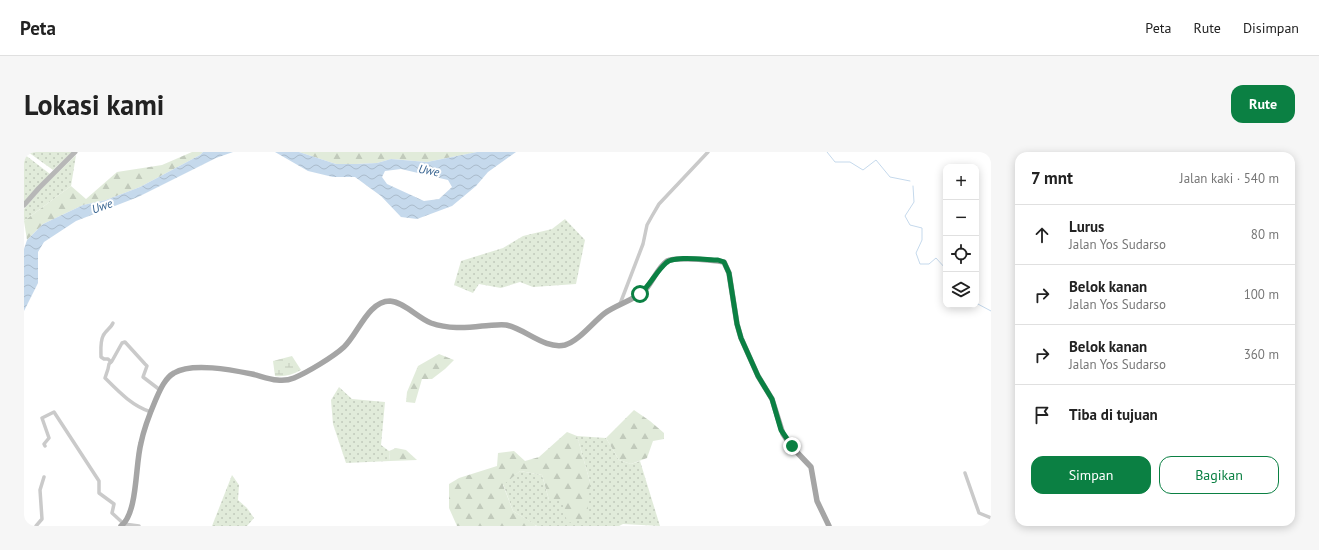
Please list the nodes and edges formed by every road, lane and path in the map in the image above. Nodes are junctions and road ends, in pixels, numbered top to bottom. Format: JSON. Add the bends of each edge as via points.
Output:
{"nodes":[{"id":1,"x":75,"y":152,"type":"edge"},
{"id":2,"x":708,"y":152,"type":"edge"},
{"id":3,"x":24,"y":206,"type":"edge"},
{"id":4,"x":620,"y":304,"type":"junction"},
{"id":5,"x":113,"y":323,"type":"dead end"},
{"id":6,"x":111,"y":362,"type":"junction"},
{"id":7,"x":160,"y":390,"type":"junction"},
{"id":8,"x":151,"y":412,"type":"junction"},
{"id":9,"x":45,"y":446,"type":"dead end"},
{"id":10,"x":965,"y":474,"type":"dead end"},
{"id":11,"x":44,"y":477,"type":"dead end"},
{"id":12,"x":991,"y":518,"type":"edge"},
{"id":13,"x":123,"y":525,"type":"edge"},
{"id":14,"x":36,"y":526,"type":"edge"},
{"id":15,"x":139,"y":526,"type":"edge"},
{"id":16,"x":829,"y":526,"type":"edge"}],
"edges":[{"from":1,"to":3,"type":"street"},
{"from":2,"to":4,"type":"street","via":[[659,204],[652,216]]},
{"from":4,"to":7,"type":"main road","via":[[573,341],[565,345],[553,345],[506,326],[464,328],[432,324],[400,304],[385,302],[375,306],[343,349],[294,378],[281,380],[221,369],[189,369],[175,372]]},
{"from":4,"to":16,"type":"main road","via":[[646,288],[669,260],[724,262],[729,273],[741,338],[758,376],[772,399],[783,434],[811,467],[817,501]]},
{"from":5,"to":6,"type":"street","via":[[103,336],[101,347],[101,357]]},
{"from":6,"to":7,"type":"street","via":[[122,343],[126,342],[147,366],[143,377]]},
{"from":6,"to":8,"type":"street","via":[[105,378],[128,400]]},
{"from":7,"to":8,"type":"main road"},
{"from":8,"to":13,"type":"main road","via":[[137,461],[133,507]]},
{"from":9,"to":13,"type":"street","via":[[49,438],[42,418],[54,412],[99,481],[98,493],[114,504],[112,513]]},
{"from":10,"to":12,"type":"street","via":[[979,513]]},
{"from":11,"to":14,"type":"street","via":[[40,490],[42,519]]},
{"from":13,"to":15,"type":"street"}]}
